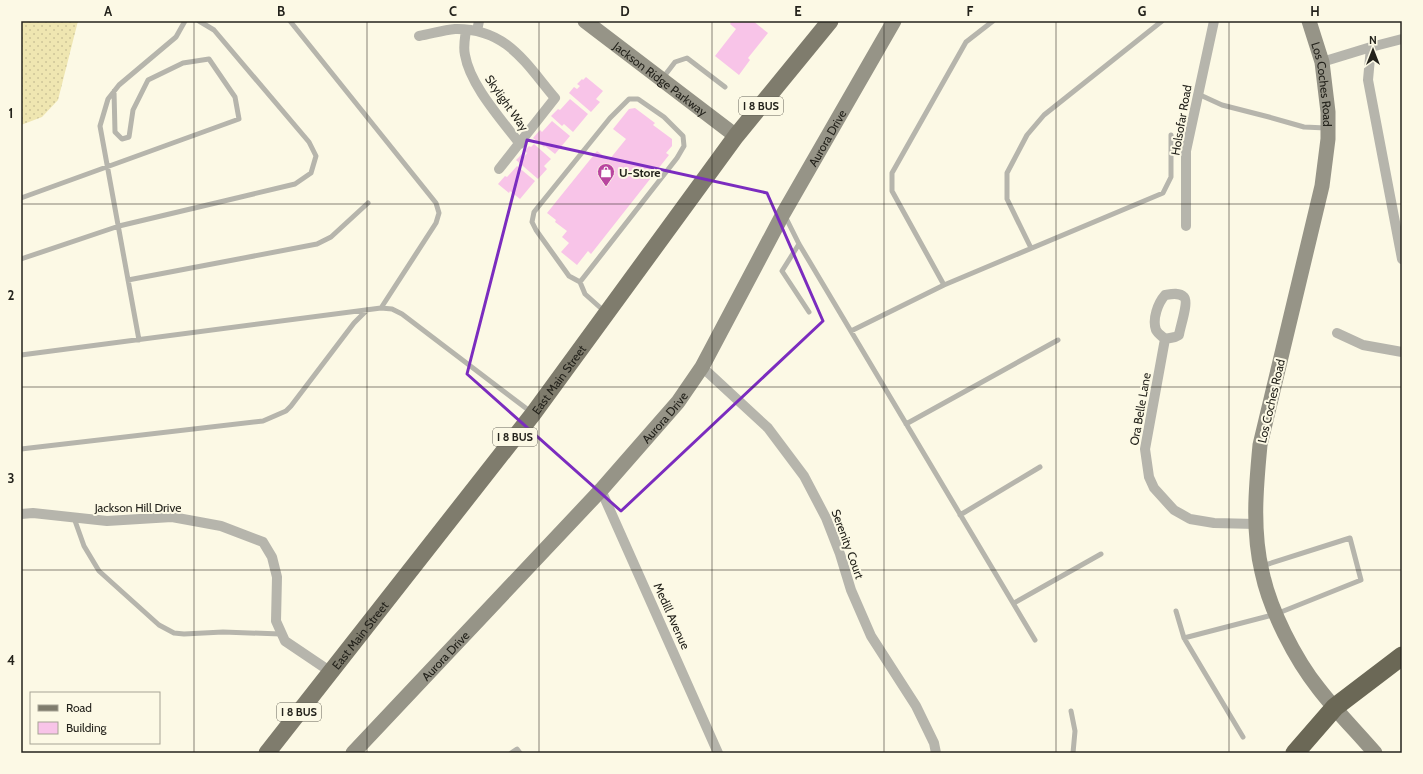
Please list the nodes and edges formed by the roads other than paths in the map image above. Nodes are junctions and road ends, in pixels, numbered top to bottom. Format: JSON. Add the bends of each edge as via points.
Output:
{"nodes":[{"id":1,"x":185,"y":21,"type":"edge"},
{"id":2,"x":199,"y":21,"type":"edge"},
{"id":3,"x":290,"y":21,"type":"edge"},
{"id":4,"x":584,"y":21,"type":"edge"},
{"id":5,"x":830,"y":21,"type":"edge"},
{"id":6,"x":894,"y":21,"type":"edge"},
{"id":7,"x":993,"y":21,"type":"edge"},
{"id":8,"x":1162,"y":21,"type":"edge"},
{"id":9,"x":1214,"y":21,"type":"edge"},
{"id":10,"x":1309,"y":21,"type":"edge"},
{"id":11,"x":478,"y":26,"type":"edge"},
{"id":12,"x":466,"y":30,"type":"junction"},
{"id":13,"x":419,"y":36,"type":"dead end"},
{"id":14,"x":1402,"y":39,"type":"edge"},
{"id":15,"x":1371,"y":47,"type":"junction"},
{"id":16,"x":1322,"y":62,"type":"junction"},
{"id":17,"x":661,"y":80,"type":"junction"},
{"id":18,"x":725,"y":87,"type":"dead end"},
{"id":19,"x":114,"y":91,"type":"junction"},
{"id":20,"x":1198,"y":94,"type":"junction"},
{"id":21,"x":1328,"y":128,"type":"junction"},
{"id":22,"x":736,"y":136,"type":"junction"},
{"id":23,"x":1171,"y":136,"type":"dead end"},
{"id":24,"x":520,"y":144,"type":"junction"},
{"id":25,"x":108,"y":167,"type":"junction"},
{"id":26,"x":499,"y":169,"type":"dead end"},
{"id":27,"x":21,"y":198,"type":"edge"},
{"id":28,"x":368,"y":203,"type":"dead end"},
{"id":29,"x":783,"y":214,"type":"junction"},
{"id":30,"x":119,"y":226,"type":"junction"},
{"id":31,"x":1186,"y":226,"type":"dead end"},
{"id":32,"x":799,"y":244,"type":"junction"},
{"id":33,"x":1031,"y":248,"type":"junction"},
{"id":34,"x":21,"y":259,"type":"edge"},
{"id":35,"x":1402,"y":259,"type":"edge"},
{"id":36,"x":128,"y":280,"type":"junction"},
{"id":37,"x":580,"y":282,"type":"junction"},
{"id":38,"x":944,"y":285,"type":"junction"},
{"id":39,"x":381,"y":308,"type":"junction"},
{"id":40,"x":368,"y":310,"type":"junction"},
{"id":41,"x":809,"y":312,"type":"dead end"},
{"id":42,"x":606,"y":314,"type":"junction"},
{"id":43,"x":851,"y":331,"type":"junction"},
{"id":44,"x":1337,"y":333,"type":"dead end"},
{"id":45,"x":1165,"y":339,"type":"dead end"},
{"id":46,"x":139,"y":340,"type":"junction"},
{"id":47,"x":1058,"y":340,"type":"dead end"},
{"id":48,"x":1402,"y":352,"type":"edge"},
{"id":49,"x":21,"y":354,"type":"edge"},
{"id":50,"x":702,"y":367,"type":"junction"},
{"id":51,"x":533,"y":414,"type":"junction"},
{"id":52,"x":906,"y":424,"type":"junction"},
{"id":53,"x":21,"y":449,"type":"edge"},
{"id":54,"x":1040,"y":467,"type":"dead end"},
{"id":55,"x":601,"y":490,"type":"junction"},
{"id":56,"x":21,"y":514,"type":"edge"},
{"id":57,"x":960,"y":515,"type":"junction"},
{"id":58,"x":74,"y":518,"type":"junction"},
{"id":59,"x":1256,"y":524,"type":"junction"},
{"id":60,"x":1101,"y":554,"type":"dead end"},
{"id":61,"x":1261,"y":566,"type":"junction"},
{"id":62,"x":1014,"y":603,"type":"junction"},
{"id":63,"x":1176,"y":611,"type":"dead end"},
{"id":64,"x":1276,"y":614,"type":"junction"},
{"id":65,"x":281,"y":634,"type":"junction"},
{"id":66,"x":1184,"y":638,"type":"junction"},
{"id":67,"x":1035,"y":640,"type":"dead end"},
{"id":68,"x":1402,"y":656,"type":"edge"},
{"id":69,"x":331,"y":672,"type":"junction"},
{"id":70,"x":1335,"y":707,"type":"junction"},
{"id":71,"x":1071,"y":711,"type":"dead end"},
{"id":72,"x":1243,"y":737,"type":"dead end"},
{"id":73,"x":267,"y":753,"type":"edge"},
{"id":74,"x":353,"y":753,"type":"edge"},
{"id":75,"x":511,"y":753,"type":"edge"},
{"id":76,"x":520,"y":753,"type":"edge"},
{"id":77,"x":718,"y":753,"type":"edge"},
{"id":78,"x":936,"y":753,"type":"edge"},
{"id":79,"x":1073,"y":753,"type":"edge"},
{"id":80,"x":1295,"y":753,"type":"edge"},
{"id":81,"x":1376,"y":753,"type":"edge"}],
"edges":[{"from":1,"to":19,"type":"lane","via":[[176,37]]},
{"from":2,"to":30,"type":"lane","via":[[214,30],[309,142],[316,156],[311,172],[294,184]]},
{"from":3,"to":39,"type":"lane","via":[[436,203],[439,213],[436,223]]},
{"from":4,"to":17,"type":"street","name":"Jackson Ridge Parkway"},
{"from":5,"to":22,"type":"main road","name":"East Main Street","number":"I 8 BUS"},
{"from":6,"to":29,"type":"street","name":"Aurora Drive"},
{"from":7,"to":38,"type":"lane","via":[[966,42],[892,173],[892,191]]},
{"from":8,"to":33,"type":"lane","via":[[1044,115],[1027,135],[1007,172],[1007,199]]},
{"from":9,"to":20,"type":"street","name":"Holsofar Road"},
{"from":10,"to":16,"type":"street","name":"Los Coches Road"},
{"from":11,"to":12,"type":"street"},
{"from":11,"to":24,"type":"street","via":[[516,52],[556,98]]},
{"from":12,"to":13,"type":"street","via":[[447,30]]},
{"from":12,"to":24,"type":"street","name":"Skylight Way","via":[[465,54],[474,80]]},
{"from":14,"to":15,"type":"street"},
{"from":15,"to":16,"type":"street"},
{"from":15,"to":35,"type":"street","via":[[1368,80]]},
{"from":16,"to":21,"type":"street","name":"Los Coches Road"},
{"from":17,"to":18,"type":"lane","via":[[675,62],[687,58]]},
{"from":17,"to":22,"type":"street","name":"Jackson Ridge Parkway"},
{"from":19,"to":25,"type":"lane","via":[[108,99],[100,126]]},
{"from":19,"to":25,"type":"lane","via":[[115,132],[122,139],[129,138],[133,110],[148,80],[183,63],[209,59],[235,97],[239,119]]},
{"from":20,"to":21,"type":"lane","via":[[1222,105],[1304,127]]},
{"from":20,"to":31,"type":"street","name":"Holsofar Road","via":[[1186,151]]},
{"from":21,"to":59,"type":"street","name":"Los Coches Road","via":[[1322,186],[1260,444]]},
{"from":22,"to":42,"type":"main road","name":"East Main Street","number":"I 8 BUS"},
{"from":23,"to":33,"type":"lane","via":[[1172,178],[1163,193]]},
{"from":24,"to":26,"type":"street"},
{"from":25,"to":27,"type":"lane"},
{"from":25,"to":30,"type":"lane"},
{"from":28,"to":36,"type":"lane","via":[[331,237],[317,244]]},
{"from":29,"to":32,"type":"lane"},
{"from":29,"to":50,"type":"street","name":"Aurora Drive"},
{"from":30,"to":34,"type":"lane"},
{"from":30,"to":36,"type":"lane"},
{"from":32,"to":41,"type":"lane","via":[[782,271]]},
{"from":32,"to":43,"type":"lane"},
{"from":33,"to":38,"type":"lane"},
{"from":36,"to":46,"type":"lane"},
{"from":37,"to":37,"type":"lane","via":[[684,146],[683,136],[664,117],[638,99],[629,99],[610,118],[534,212],[532,222],[536,230],[569,276]]},
{"from":37,"to":42,"type":"lane","via":[[585,294]]},
{"from":38,"to":43,"type":"lane"},
{"from":39,"to":40,"type":"lane"},
{"from":39,"to":51,"type":"lane","via":[[392,309],[402,314]]},
{"from":40,"to":46,"type":"lane"},
{"from":40,"to":53,"type":"lane","via":[[354,323],[286,411],[263,421]]},
{"from":42,"to":51,"type":"main road","name":"East Main Street","number":"I 8 BUS"},
{"from":43,"to":52,"type":"lane"},
{"from":44,"to":48,"type":"street","via":[[1363,345]]},
{"from":45,"to":59,"type":"street","name":"Ora Belle Lane","via":[[1145,449],[1154,488],[1174,510],[1190,519],[1214,523]]},
{"from":46,"to":49,"type":"lane"},
{"from":47,"to":52,"type":"lane"},
{"from":50,"to":55,"type":"street","name":"Aurora Drive","via":[[678,402]]},
{"from":50,"to":78,"type":"street","name":"Serenity Court","via":[[768,428],[804,476],[826,518],[851,590],[871,636],[916,706],[934,743]]},
{"from":51,"to":69,"type":"main road","name":"East Main Street","number":"I 8 BUS"},
{"from":52,"to":57,"type":"lane"},
{"from":54,"to":57,"type":"lane"},
{"from":55,"to":74,"type":"street","name":"Aurora Drive"},
{"from":55,"to":77,"type":"street","name":"Medill Avenue"},
{"from":56,"to":58,"type":"street","name":"Jackson Hill Drive"},
{"from":57,"to":62,"type":"lane"},
{"from":58,"to":65,"type":"lane","via":[[84,546],[99,571],[159,625],[174,633],[184,634]]},
{"from":58,"to":65,"type":"street","name":"Jackson Hill Drive","via":[[107,521],[172,518],[221,526],[263,542],[272,557],[277,576],[276,621]]},
{"from":59,"to":61,"type":"street","name":"Los Coches Road"},
{"from":60,"to":62,"type":"lane"},
{"from":61,"to":64,"type":"street","name":"Los Coches Road"},
{"from":61,"to":64,"type":"lane","via":[[1350,538],[1361,580]]},
{"from":62,"to":67,"type":"lane"},
{"from":63,"to":66,"type":"lane"},
{"from":64,"to":66,"type":"lane"},
{"from":64,"to":70,"type":"street","name":"Los Coches Road","via":[[1292,649],[1318,688]]},
{"from":65,"to":69,"type":"street","via":[[285,641]]},
{"from":66,"to":72,"type":"lane"},
{"from":68,"to":70,"type":"highway"},
{"from":69,"to":73,"type":"main road","name":"East Main Street","number":"I 8 BUS"},
{"from":70,"to":80,"type":"highway"},
{"from":70,"to":81,"type":"street","name":"Los Coches Road"},
{"from":71,"to":79,"type":"lane","via":[[1075,731]]},
{"from":75,"to":76,"type":"lane","via":[[517,749]]}]}
